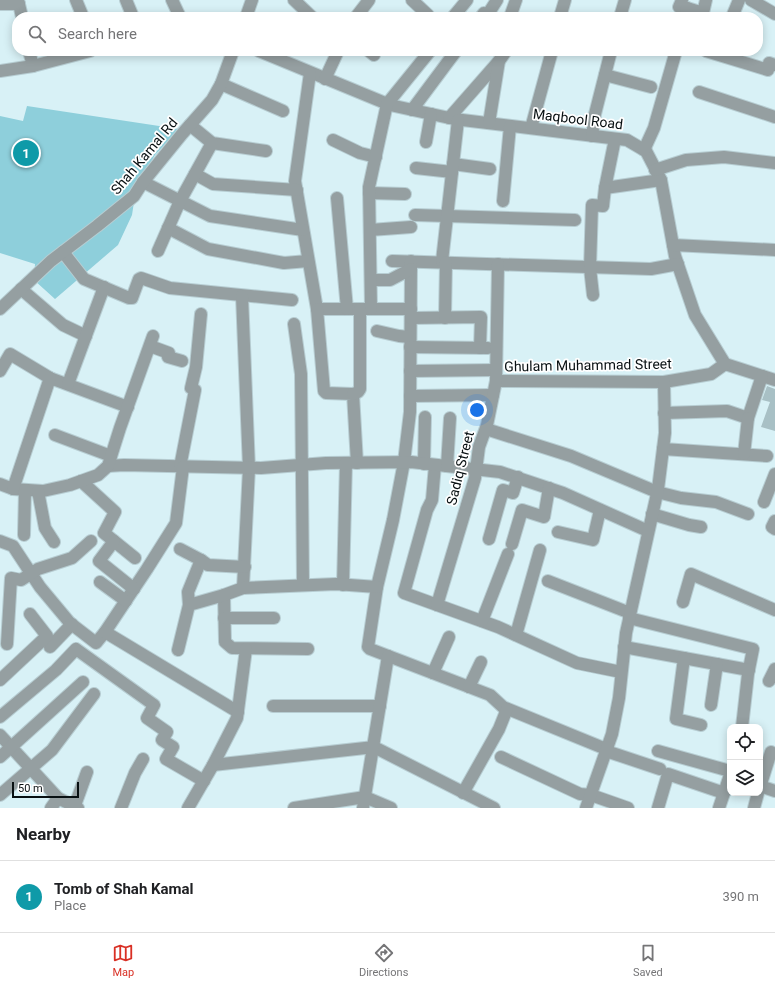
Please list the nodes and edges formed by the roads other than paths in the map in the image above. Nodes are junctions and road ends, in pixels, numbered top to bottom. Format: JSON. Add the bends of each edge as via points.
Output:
{"nodes":[{"id":1,"x":76,"y":0,"type":"edge"},
{"id":2,"x":126,"y":0,"type":"edge"},
{"id":3,"x":172,"y":0,"type":"edge"},
{"id":4,"x":252,"y":0,"type":"edge"},
{"id":5,"x":294,"y":0,"type":"edge"},
{"id":6,"x":370,"y":0,"type":"edge"},
{"id":7,"x":412,"y":0,"type":"edge"},
{"id":8,"x":467,"y":0,"type":"edge"},
{"id":9,"x":497,"y":0,"type":"edge"},
{"id":10,"x":516,"y":0,"type":"edge"},
{"id":11,"x":565,"y":0,"type":"edge"},
{"id":12,"x":625,"y":0,"type":"edge"},
{"id":13,"x":706,"y":0,"type":"edge"},
{"id":14,"x":739,"y":0,"type":"edge"},
{"id":15,"x":751,"y":0,"type":"edge"},
{"id":16,"x":19,"y":2,"type":"edge"},
{"id":17,"x":0,"y":4,"type":"edge"},
{"id":18,"x":684,"y":8,"type":"edge"},
{"id":19,"x":21,"y":12,"type":"edge"},
{"id":20,"x":81,"y":12,"type":"edge"},
{"id":21,"x":131,"y":12,"type":"edge"},
{"id":22,"x":178,"y":12,"type":"edge"},
{"id":23,"x":248,"y":12,"type":"edge"},
{"id":24,"x":307,"y":12,"type":"edge"},
{"id":25,"x":360,"y":12,"type":"edge"},
{"id":26,"x":425,"y":12,"type":"edge"},
{"id":27,"x":458,"y":12,"type":"edge"},
{"id":28,"x":489,"y":12,"type":"edge"},
{"id":29,"x":512,"y":12,"type":"edge"},
{"id":30,"x":561,"y":12,"type":"edge"},
{"id":31,"x":621,"y":12,"type":"edge"},
{"id":32,"x":699,"y":12,"type":"edge"},
{"id":33,"x":703,"y":12,"type":"edge"},
{"id":34,"x":734,"y":12,"type":"edge"},
{"id":35,"x":775,"y":14,"type":"edge"},
{"id":36,"x":30,"y":56,"type":"edge"},
{"id":37,"x":71,"y":56,"type":"edge"},
{"id":38,"x":231,"y":56,"type":"edge"},
{"id":39,"x":271,"y":56,"type":"edge"},
{"id":40,"x":336,"y":56,"type":"edge"},
{"id":41,"x":426,"y":56,"type":"edge"},
{"id":42,"x":452,"y":56,"type":"edge"},
{"id":43,"x":503,"y":56,"type":"edge"},
{"id":44,"x":551,"y":56,"type":"edge"},
{"id":45,"x":610,"y":56,"type":"edge"},
{"id":46,"x":675,"y":56,"type":"edge"},
{"id":47,"x":722,"y":56,"type":"edge"},
{"id":48,"x":499,"y":62,"type":"junction"},
{"id":49,"x":775,"y":65,"type":"edge"},
{"id":50,"x":33,"y":66,"type":"junction"},
{"id":51,"x":0,"y":71,"type":"edge"},
{"id":52,"x":310,"y":73,"type":"junction"},
{"id":53,"x":605,"y":75,"type":"junction"},
{"id":54,"x":325,"y":79,"type":"junction"},
{"id":55,"x":221,"y":84,"type":"junction"},
{"id":56,"x":651,"y":87,"type":"dead end"},
{"id":57,"x":700,"y":92,"type":"dead end"},
{"id":58,"x":387,"y":104,"type":"junction"},
{"id":59,"x":412,"y":110,"type":"junction"},
{"id":60,"x":283,"y":111,"type":"dead end"},
{"id":61,"x":431,"y":114,"type":"junction"},
{"id":62,"x":775,"y":117,"type":"edge"},
{"id":63,"x":454,"y":119,"type":"junction"},
{"id":64,"x":489,"y":123,"type":"junction"},
{"id":65,"x":190,"y":125,"type":"junction"},
{"id":66,"x":510,"y":126,"type":"junction"},
{"id":67,"x":531,"y":128,"type":"junction"},
{"id":68,"x":592,"y":136,"type":"junction"},
{"id":69,"x":615,"y":139,"type":"junction"},
{"id":70,"x":333,"y":140,"type":"dead end"},
{"id":71,"x":426,"y":142,"type":"dead end"},
{"id":72,"x":212,"y":143,"type":"junction"},
{"id":73,"x":644,"y":150,"type":"junction"},
{"id":74,"x":266,"y":151,"type":"dead end"},
{"id":75,"x":376,"y":158,"type":"junction"},
{"id":76,"x":775,"y":163,"type":"edge"},
{"id":77,"x":416,"y":168,"type":"dead end"},
{"id":78,"x":453,"y":168,"type":"junction"},
{"id":79,"x":490,"y":169,"type":"dead end"},
{"id":80,"x":195,"y":174,"type":"junction"},
{"id":81,"x":658,"y":175,"type":"junction"},
{"id":82,"x":143,"y":182,"type":"junction"},
{"id":83,"x":605,"y":188,"type":"junction"},
{"id":84,"x":297,"y":190,"type":"junction"},
{"id":85,"x":369,"y":193,"type":"junction"},
{"id":86,"x":405,"y":194,"type":"dead end"},
{"id":87,"x":337,"y":198,"type":"dead end"},
{"id":88,"x":180,"y":201,"type":"junction"},
{"id":89,"x":503,"y":201,"type":"dead end"},
{"id":90,"x":415,"y":215,"type":"dead end"},
{"id":91,"x":447,"y":216,"type":"junction"},
{"id":92,"x":575,"y":220,"type":"dead end"},
{"id":93,"x":411,"y":227,"type":"dead end"},
{"id":94,"x":168,"y":228,"type":"junction"},
{"id":95,"x":303,"y":230,"type":"junction"},
{"id":96,"x":370,"y":230,"type":"junction"},
{"id":97,"x":673,"y":245,"type":"junction"},
{"id":98,"x":775,"y":250,"type":"edge"},
{"id":99,"x":158,"y":251,"type":"dead end"},
{"id":100,"x":63,"y":252,"type":"junction"},
{"id":101,"x":308,"y":260,"type":"junction"},
{"id":102,"x":392,"y":261,"type":"dead end"},
{"id":103,"x":444,"y":262,"type":"junction"},
{"id":104,"x":498,"y":264,"type":"junction"},
{"id":105,"x":678,"y":264,"type":"junction"},
{"id":106,"x":411,"y":265,"type":"junction"},
{"id":107,"x":590,"y":268,"type":"junction"},
{"id":108,"x":371,"y":280,"type":"junction"},
{"id":109,"x":104,"y":287,"type":"junction"},
{"id":110,"x":21,"y":289,"type":"junction"},
{"id":111,"x":593,"y":295,"type":"dead end"},
{"id":112,"x":242,"y":296,"type":"junction"},
{"id":113,"x":292,"y":300,"type":"dead end"},
{"id":114,"x":0,"y":309,"type":"edge"},
{"id":115,"x":317,"y":309,"type":"junction"},
{"id":116,"x":347,"y":309,"type":"junction"},
{"id":117,"x":366,"y":309,"type":"junction"},
{"id":118,"x":201,"y":314,"type":"dead end"},
{"id":119,"x":411,"y":314,"type":"junction"},
{"id":120,"x":445,"y":318,"type":"junction"},
{"id":121,"x":294,"y":324,"type":"dead end"},
{"id":122,"x":377,"y":331,"type":"dead end"},
{"id":123,"x":86,"y":336,"type":"junction"},
{"id":124,"x":410,"y":342,"type":"junction"},
{"id":125,"x":480,"y":348,"type":"junction"},
{"id":126,"x":497,"y":348,"type":"junction"},
{"id":127,"x":182,"y":361,"type":"dead end"},
{"id":128,"x":725,"y":364,"type":"junction"},
{"id":129,"x":0,"y":371,"type":"edge"},
{"id":130,"x":410,"y":371,"type":"junction"},
{"id":131,"x":496,"y":376,"type":"junction"},
{"id":132,"x":762,"y":376,"type":"junction"},
{"id":133,"x":50,"y":378,"type":"junction"},
{"id":134,"x":775,"y":380,"type":"edge"},
{"id":135,"x":664,"y":382,"type":"junction"},
{"id":136,"x":68,"y":384,"type":"junction"},
{"id":137,"x":353,"y":394,"type":"junction"},
{"id":138,"x":493,"y":395,"type":"junction"},
{"id":139,"x":410,"y":396,"type":"junction"},
{"id":140,"x":128,"y":407,"type":"junction"},
{"id":141,"x":664,"y":413,"type":"junction"},
{"id":142,"x":424,"y":417,"type":"dead end"},
{"id":143,"x":450,"y":418,"type":"dead end"},
{"id":144,"x":748,"y":418,"type":"junction"},
{"id":145,"x":486,"y":429,"type":"junction"},
{"id":146,"x":55,"y":436,"type":"dead end"},
{"id":147,"x":663,"y":449,"type":"junction"},
{"id":148,"x":744,"y":454,"type":"junction"},
{"id":149,"x":768,"y":456,"type":"dead end"},
{"id":150,"x":109,"y":461,"type":"junction"},
{"id":151,"x":404,"y":462,"type":"junction"},
{"id":152,"x":352,"y":463,"type":"junction"},
{"id":153,"x":429,"y":464,"type":"junction"},
{"id":154,"x":302,"y":465,"type":"junction"},
{"id":155,"x":447,"y":466,"type":"junction"},
{"id":156,"x":181,"y":467,"type":"junction"},
{"id":157,"x":249,"y":468,"type":"junction"},
{"id":158,"x":476,"y":469,"type":"junction"},
{"id":159,"x":775,"y":474,"type":"edge"},
{"id":160,"x":518,"y":477,"type":"junction"},
{"id":161,"x":81,"y":481,"type":"junction"},
{"id":162,"x":0,"y":484,"type":"edge"},
{"id":163,"x":549,"y":488,"type":"junction"},
{"id":164,"x":19,"y":489,"type":"junction"},
{"id":165,"x":38,"y":491,"type":"junction"},
{"id":166,"x":657,"y":492,"type":"junction"},
{"id":167,"x":764,"y":502,"type":"dead end"},
{"id":168,"x":600,"y":510,"type":"junction"},
{"id":169,"x":652,"y":514,"type":"junction"},
{"id":170,"x":748,"y":514,"type":"dead end"},
{"id":171,"x":775,"y":521,"type":"edge"},
{"id":172,"x":701,"y":527,"type":"dead end"},
{"id":173,"x":775,"y":529,"type":"edge"},
{"id":174,"x":648,"y":531,"type":"junction"},
{"id":175,"x":558,"y":532,"type":"dead end"},
{"id":176,"x":24,"y":535,"type":"dead end"},
{"id":177,"x":489,"y":539,"type":"dead end"},
{"id":178,"x":0,"y":541,"type":"edge"},
{"id":179,"x":91,"y":541,"type":"dead end"},
{"id":180,"x":114,"y":541,"type":"junction"},
{"id":181,"x":54,"y":542,"type":"dead end"},
{"id":182,"x":180,"y":549,"type":"dead end"},
{"id":183,"x":540,"y":550,"type":"dead end"},
{"id":184,"x":135,"y":558,"type":"dead end"},
{"id":185,"x":202,"y":560,"type":"junction"},
{"id":186,"x":244,"y":567,"type":"junction"},
{"id":187,"x":31,"y":573,"type":"junction"},
{"id":188,"x":548,"y":581,"type":"dead end"},
{"id":189,"x":100,"y":582,"type":"dead end"},
{"id":190,"x":344,"y":585,"type":"junction"},
{"id":191,"x":303,"y":586,"type":"junction"},
{"id":192,"x":377,"y":587,"type":"junction"},
{"id":193,"x":243,"y":588,"type":"junction"},
{"id":194,"x":134,"y":589,"type":"junction"},
{"id":195,"x":224,"y":595,"type":"junction"},
{"id":196,"x":126,"y":601,"type":"junction"},
{"id":197,"x":683,"y":602,"type":"dead end"},
{"id":198,"x":189,"y":605,"type":"junction"},
{"id":199,"x":438,"y":605,"type":"junction"},
{"id":200,"x":775,"y":610,"type":"edge"},
{"id":201,"x":30,"y":614,"type":"dead end"},
{"id":202,"x":629,"y":615,"type":"junction"},
{"id":203,"x":224,"y":618,"type":"junction"},
{"id":204,"x":274,"y":618,"type":"dead end"},
{"id":205,"x":482,"y":621,"type":"junction"},
{"id":206,"x":72,"y":624,"type":"junction"},
{"id":207,"x":105,"y":632,"type":"junction"},
{"id":208,"x":516,"y":635,"type":"junction"},
{"id":209,"x":449,"y":637,"type":"dead end"},
{"id":210,"x":7,"y":644,"type":"dead end"},
{"id":211,"x":50,"y":647,"type":"dead end"},
{"id":212,"x":624,"y":647,"type":"junction"},
{"id":213,"x":246,"y":649,"type":"junction"},
{"id":214,"x":308,"y":649,"type":"dead end"},
{"id":215,"x":178,"y":650,"type":"dead end"},
{"id":216,"x":388,"y":656,"type":"junction"},
{"id":217,"x":684,"y":658,"type":"junction"},
{"id":218,"x":481,"y":662,"type":"dead end"},
{"id":219,"x":717,"y":664,"type":"junction"},
{"id":220,"x":775,"y":669,"type":"edge"},
{"id":221,"x":749,"y":670,"type":"junction"},
{"id":222,"x":621,"y":672,"type":"junction"},
{"id":223,"x":433,"y":673,"type":"junction"},
{"id":224,"x":0,"y":680,"type":"edge"},
{"id":225,"x":769,"y":681,"type":"dead end"},
{"id":226,"x":83,"y":682,"type":"dead end"},
{"id":227,"x":469,"y":687,"type":"junction"},
{"id":228,"x":94,"y":694,"type":"dead end"},
{"id":229,"x":711,"y":705,"type":"dead end"},
{"id":230,"x":273,"y":706,"type":"dead end"},
{"id":231,"x":380,"y":706,"type":"junction"},
{"id":232,"x":507,"y":709,"type":"junction"},
{"id":233,"x":238,"y":712,"type":"junction"},
{"id":234,"x":0,"y":717,"type":"edge"},
{"id":235,"x":742,"y":724,"type":"edge"},
{"id":236,"x":701,"y":726,"type":"dead end"},
{"id":237,"x":0,"y":735,"type":"edge"},
{"id":238,"x":12,"y":747,"type":"junction"},
{"id":239,"x":374,"y":747,"type":"junction"},
{"id":240,"x":606,"y":750,"type":"junction"},
{"id":241,"x":658,"y":751,"type":"dead end"},
{"id":242,"x":769,"y":752,"type":"edge"},
{"id":243,"x":0,"y":757,"type":"edge"},
{"id":244,"x":502,"y":757,"type":"dead end"},
{"id":245,"x":144,"y":758,"type":"dead end"},
{"id":246,"x":213,"y":765,"type":"junction"},
{"id":247,"x":30,"y":768,"type":"junction"},
{"id":248,"x":660,"y":769,"type":"dead end"},
{"id":249,"x":727,"y":771,"type":"edge"},
{"id":250,"x":87,"y":772,"type":"dead end"},
{"id":251,"x":763,"y":775,"type":"edge"},
{"id":252,"x":204,"y":781,"type":"junction"},
{"id":253,"x":727,"y":784,"type":"edge"},
{"id":254,"x":763,"y":787,"type":"edge"},
{"id":255,"x":775,"y":791,"type":"edge"},
{"id":256,"x":463,"y":793,"type":"junction"},
{"id":257,"x":724,"y":793,"type":"junction"},
{"id":258,"x":0,"y":795,"type":"edge"},
{"id":259,"x":591,"y":795,"type":"junction"},
{"id":260,"x":757,"y":796,"type":"edge"},
{"id":261,"x":364,"y":802,"type":"edge"},
{"id":262,"x":54,"y":803,"type":"edge"},
{"id":263,"x":75,"y":807,"type":"edge"},
{"id":264,"x":121,"y":808,"type":"edge"},
{"id":265,"x":188,"y":808,"type":"edge"},
{"id":266,"x":294,"y":808,"type":"edge"},
{"id":267,"x":391,"y":808,"type":"edge"},
{"id":268,"x":494,"y":808,"type":"edge"},
{"id":269,"x":586,"y":808,"type":"edge"},
{"id":270,"x":628,"y":808,"type":"edge"},
{"id":271,"x":658,"y":808,"type":"edge"},
{"id":272,"x":719,"y":808,"type":"edge"},
{"id":273,"x":754,"y":808,"type":"edge"}],
"edges":[{"from":1,"to":20,"type":"street"},
{"from":2,"to":21,"type":"street"},
{"from":3,"to":22,"type":"street"},
{"from":4,"to":23,"type":"street"},
{"from":5,"to":24,"type":"street"},
{"from":6,"to":25,"type":"street"},
{"from":7,"to":26,"type":"street"},
{"from":8,"to":27,"type":"street"},
{"from":9,"to":28,"type":"street"},
{"from":10,"to":29,"type":"street"},
{"from":11,"to":30,"type":"street"},
{"from":12,"to":31,"type":"street"},
{"from":13,"to":33,"type":"street"},
{"from":14,"to":34,"type":"street"},
{"from":15,"to":35,"type":"street"},
{"from":16,"to":17,"type":"street"},
{"from":16,"to":19,"type":"street"},
{"from":18,"to":32,"type":"street"},
{"from":36,"to":50,"type":"street"},
{"from":37,"to":50,"type":"street"},
{"from":38,"to":55,"type":"street","name":"Shah Kamal Rd"},
{"from":39,"to":52,"type":"street","name":"Maqbool Road"},
{"from":40,"to":54,"type":"street"},
{"from":41,"to":58,"type":"street"},
{"from":42,"to":59,"type":"street"},
{"from":43,"to":48,"type":"street"},
{"from":44,"to":67,"type":"street"},
{"from":45,"to":53,"type":"street"},
{"from":46,"to":73,"type":"street","via":[[658,116]]},
{"from":47,"to":49,"type":"street","via":[[768,70],[769,63]]},
{"from":48,"to":63,"type":"street"},
{"from":48,"to":64,"type":"street"},
{"from":50,"to":51,"type":"street"},
{"from":52,"to":54,"type":"street","name":"Maqbool Road"},
{"from":52,"to":84,"type":"street","via":[[295,181]]},
{"from":53,"to":56,"type":"street"},
{"from":53,"to":68,"type":"street"},
{"from":54,"to":58,"type":"street","name":"Maqbool Road"},
{"from":55,"to":60,"type":"street"},
{"from":55,"to":65,"type":"street","name":"Shah Kamal Rd","via":[[212,100]]},
{"from":57,"to":62,"type":"street"},
{"from":58,"to":59,"type":"street","name":"Maqbool Road"},
{"from":58,"to":75,"type":"street"},
{"from":59,"to":61,"type":"street","name":"Maqbool Road"},
{"from":61,"to":63,"type":"street","name":"Maqbool Road"},
{"from":61,"to":71,"type":"street"},
{"from":63,"to":64,"type":"street","name":"Maqbool Road"},
{"from":63,"to":78,"type":"street"},
{"from":64,"to":66,"type":"street","name":"Maqbool Road"},
{"from":65,"to":72,"type":"street"},
{"from":65,"to":82,"type":"street","name":"Shah Kamal Rd"},
{"from":66,"to":67,"type":"street","name":"Maqbool Road"},
{"from":66,"to":89,"type":"street"},
{"from":67,"to":68,"type":"street","name":"Maqbool Road"},
{"from":68,"to":69,"type":"street","name":"Maqbool Road"},
{"from":69,"to":73,"type":"street","name":"Maqbool Road","via":[[627,140]]},
{"from":69,"to":83,"type":"street"},
{"from":70,"to":75,"type":"street"},
{"from":72,"to":74,"type":"street"},
{"from":72,"to":80,"type":"street"},
{"from":73,"to":81,"type":"street"},
{"from":75,"to":85,"type":"street"},
{"from":76,"to":81,"type":"street","via":[[724,157],[686,160]]},
{"from":77,"to":78,"type":"street"},
{"from":78,"to":79,"type":"street"},
{"from":78,"to":91,"type":"street"},
{"from":80,"to":84,"type":"street","via":[[213,184]]},
{"from":80,"to":88,"type":"street"},
{"from":81,"to":83,"type":"street"},
{"from":81,"to":97,"type":"street"},
{"from":82,"to":88,"type":"street"},
{"from":82,"to":100,"type":"street","name":"Shah Kamal Rd","via":[[134,196]]},
{"from":83,"to":107,"type":"street","via":[[603,206],[592,205]]},
{"from":84,"to":95,"type":"street"},
{"from":85,"to":86,"type":"street"},
{"from":85,"to":96,"type":"street"},
{"from":87,"to":116,"type":"street"},
{"from":88,"to":94,"type":"street"},
{"from":88,"to":95,"type":"street","via":[[210,216]]},
{"from":90,"to":91,"type":"street"},
{"from":91,"to":92,"type":"street"},
{"from":91,"to":103,"type":"street"},
{"from":93,"to":96,"type":"street"},
{"from":94,"to":99,"type":"street"},
{"from":94,"to":101,"type":"street","via":[[208,249],[284,263]]},
{"from":95,"to":101,"type":"street"},
{"from":96,"to":108,"type":"street"},
{"from":97,"to":98,"type":"street"},
{"from":97,"to":105,"type":"street"},
{"from":100,"to":109,"type":"street","via":[[84,279]]},
{"from":100,"to":110,"type":"street","name":"Shah Kamal Rd"},
{"from":101,"to":115,"type":"street"},
{"from":102,"to":106,"type":"street"},
{"from":103,"to":104,"type":"street"},
{"from":103,"to":106,"type":"street"},
{"from":103,"to":120,"type":"street"},
{"from":104,"to":107,"type":"street"},
{"from":104,"to":126,"type":"street","name":"Sadiq Street"},
{"from":105,"to":107,"type":"street","via":[[651,269]]},
{"from":105,"to":128,"type":"street","via":[[695,315]]},
{"from":106,"to":108,"type":"street","via":[[390,280]]},
{"from":106,"to":119,"type":"street"},
{"from":107,"to":111,"type":"street"},
{"from":108,"to":117,"type":"street"},
{"from":109,"to":112,"type":"street","via":[[132,298],[141,278],[170,288]]},
{"from":109,"to":123,"type":"street"},
{"from":110,"to":114,"type":"street","name":"Shah Kamal Rd"},
{"from":110,"to":123,"type":"street","via":[[62,325]]},
{"from":112,"to":113,"type":"street"},
{"from":112,"to":157,"type":"street"},
{"from":115,"to":116,"type":"street"},
{"from":115,"to":137,"type":"street","via":[[324,391]]},
{"from":116,"to":117,"type":"street"},
{"from":117,"to":119,"type":"street"},
{"from":117,"to":137,"type":"street","via":[[360,389]]},
{"from":118,"to":156,"type":"street","via":[[196,367],[191,388],[196,390]]},
{"from":119,"to":120,"type":"street"},
{"from":119,"to":124,"type":"street"},
{"from":120,"to":125,"type":"street","via":[[481,317]]},
{"from":121,"to":154,"type":"street","via":[[301,374]]},
{"from":122,"to":124,"type":"street","via":[[399,336]]},
{"from":123,"to":136,"type":"street"},
{"from":124,"to":125,"type":"street"},
{"from":124,"to":130,"type":"street"},
{"from":125,"to":126,"type":"street"},
{"from":126,"to":131,"type":"street","name":"Sadiq Street"},
{"from":127,"to":140,"type":"street","via":[[168,357],[169,353],[152,341]]},
{"from":128,"to":132,"type":"street"},
{"from":128,"to":135,"type":"street","name":"Ghulam Muhammad Street","via":[[711,374]]},
{"from":129,"to":133,"type":"street","via":[[10,354]]},
{"from":130,"to":131,"type":"street","name":"Ghulam Muhammad Street"},
{"from":130,"to":139,"type":"street"},
{"from":131,"to":135,"type":"street","name":"Ghulam Muhammad Street","via":[[600,383]]},
{"from":131,"to":138,"type":"street","name":"Sadiq Street"},
{"from":132,"to":134,"type":"street"},
{"from":132,"to":144,"type":"street"},
{"from":133,"to":136,"type":"street"},
{"from":133,"to":164,"type":"street"},
{"from":135,"to":141,"type":"street"},
{"from":136,"to":140,"type":"street"},
{"from":137,"to":152,"type":"street"},
{"from":138,"to":139,"type":"street"},
{"from":138,"to":145,"type":"street","name":"Sadiq Street"},
{"from":139,"to":151,"type":"street"},
{"from":140,"to":150,"type":"street"},
{"from":141,"to":144,"type":"street","via":[[727,412]]},
{"from":141,"to":147,"type":"street"},
{"from":142,"to":153,"type":"street"},
{"from":143,"to":155,"type":"street"},
{"from":144,"to":148,"type":"street"},
{"from":145,"to":158,"type":"street","name":"Sadiq Street","via":[[479,447]]},
{"from":145,"to":166,"type":"street","via":[[571,456]]},
{"from":146,"to":150,"type":"street"},
{"from":147,"to":148,"type":"street"},
{"from":147,"to":166,"type":"street"},
{"from":148,"to":149,"type":"street"},
{"from":150,"to":156,"type":"street","via":[[124,465]]},
{"from":150,"to":161,"type":"street","via":[[98,474]]},
{"from":151,"to":152,"type":"street"},
{"from":151,"to":153,"type":"street"},
{"from":151,"to":192,"type":"street"},
{"from":152,"to":154,"type":"street"},
{"from":152,"to":190,"type":"street"},
{"from":153,"to":155,"type":"street"},
{"from":153,"to":199,"type":"street","via":[[432,500],[404,592]]},
{"from":154,"to":157,"type":"street"},
{"from":154,"to":191,"type":"street"},
{"from":155,"to":158,"type":"street"},
{"from":156,"to":157,"type":"street"},
{"from":156,"to":194,"type":"street","via":[[176,523]]},
{"from":157,"to":186,"type":"street"},
{"from":158,"to":160,"type":"street"},
{"from":158,"to":199,"type":"street","name":"Sadiq Street"},
{"from":159,"to":167,"type":"street"},
{"from":160,"to":163,"type":"street"},
{"from":160,"to":177,"type":"street","via":[[512,493],[503,490]]},
{"from":161,"to":165,"type":"street"},
{"from":161,"to":180,"type":"street","via":[[115,512],[104,533]]},
{"from":162,"to":164,"type":"street"},
{"from":163,"to":168,"type":"street"},
{"from":163,"to":205,"type":"street","via":[[544,517],[522,510]]},
{"from":164,"to":165,"type":"street"},
{"from":164,"to":176,"type":"street"},
{"from":165,"to":181,"type":"street","via":[[46,528]]},
{"from":166,"to":169,"type":"street"},
{"from":166,"to":170,"type":"street","via":[[716,502]]},
{"from":168,"to":174,"type":"street"},
{"from":168,"to":175,"type":"street","via":[[594,540]]},
{"from":169,"to":172,"type":"street"},
{"from":169,"to":174,"type":"street"},
{"from":171,"to":173,"type":"street","via":[[772,527]]},
{"from":174,"to":202,"type":"street"},
{"from":178,"to":187,"type":"street","via":[[13,546]]},
{"from":179,"to":187,"type":"street","via":[[72,558]]},
{"from":180,"to":184,"type":"street"},
{"from":180,"to":194,"type":"street","via":[[99,561]]},
{"from":182,"to":185,"type":"street"},
{"from":183,"to":208,"type":"street"},
{"from":185,"to":186,"type":"street","via":[[208,565]]},
{"from":185,"to":198,"type":"street","via":[[188,592]]},
{"from":186,"to":193,"type":"street"},
{"from":187,"to":206,"type":"street"},
{"from":187,"to":210,"type":"street","via":[[21,580],[11,578]]},
{"from":188,"to":202,"type":"street"},
{"from":189,"to":196,"type":"street"},
{"from":190,"to":191,"type":"street"},
{"from":190,"to":192,"type":"street"},
{"from":191,"to":193,"type":"street"},
{"from":192,"to":216,"type":"street","via":[[368,647]]},
{"from":193,"to":195,"type":"street"},
{"from":194,"to":196,"type":"street"},
{"from":195,"to":198,"type":"street"},
{"from":195,"to":203,"type":"street"},
{"from":196,"to":207,"type":"street"},
{"from":197,"to":200,"type":"street","via":[[691,574]]},
{"from":198,"to":215,"type":"street"},
{"from":199,"to":205,"type":"street"},
{"from":201,"to":224,"type":"street","via":[[47,636]]},
{"from":202,"to":212,"type":"street"},
{"from":202,"to":221,"type":"street","via":[[753,648]]},
{"from":203,"to":204,"type":"street"},
{"from":203,"to":213,"type":"street","via":[[225,642],[232,648]]},
{"from":205,"to":208,"type":"street"},
{"from":206,"to":207,"type":"street","via":[[95,643]]},
{"from":206,"to":211,"type":"street"},
{"from":207,"to":233,"type":"street"},
{"from":208,"to":222,"type":"street","via":[[576,663]]},
{"from":209,"to":223,"type":"street"},
{"from":212,"to":217,"type":"street"},
{"from":212,"to":222,"type":"street"},
{"from":213,"to":214,"type":"street"},
{"from":213,"to":233,"type":"street"},
{"from":216,"to":223,"type":"street"},
{"from":216,"to":231,"type":"street"},
{"from":217,"to":219,"type":"street"},
{"from":217,"to":236,"type":"street","via":[[676,719]]},
{"from":218,"to":227,"type":"street"},
{"from":219,"to":221,"type":"street"},
{"from":219,"to":229,"type":"street"},
{"from":220,"to":225,"type":"street"},
{"from":221,"to":235,"type":"street"},
{"from":222,"to":240,"type":"street","via":[[619,698]]},
{"from":223,"to":227,"type":"street"},
{"from":226,"to":238,"type":"street"},
{"from":227,"to":232,"type":"street","via":[[490,695]]},
{"from":228,"to":247,"type":"street","via":[[52,750]]},
{"from":230,"to":231,"type":"street"},
{"from":231,"to":239,"type":"street"},
{"from":232,"to":240,"type":"street"},
{"from":232,"to":256,"type":"street","via":[[499,729]]},
{"from":233,"to":246,"type":"street"},
{"from":234,"to":252,"type":"street","via":[[56,670],[76,649],[154,705],[147,718],[167,732],[162,740],[173,747],[166,759]]},
{"from":237,"to":238,"type":"street"},
{"from":238,"to":243,"type":"street"},
{"from":238,"to":247,"type":"street"},
{"from":239,"to":246,"type":"street"},
{"from":239,"to":256,"type":"street"},
{"from":239,"to":261,"type":"street"},
{"from":240,"to":248,"type":"street"},
{"from":240,"to":259,"type":"street"},
{"from":241,"to":249,"type":"street"},
{"from":242,"to":251,"type":"street"},
{"from":244,"to":259,"type":"street","via":[[580,794]]},
{"from":245,"to":264,"type":"street"},
{"from":246,"to":252,"type":"street"},
{"from":247,"to":258,"type":"street"},
{"from":247,"to":262,"type":"street"},
{"from":250,"to":263,"type":"street"},
{"from":252,"to":265,"type":"street"},
{"from":253,"to":257,"type":"street"},
{"from":254,"to":255,"type":"street"},
{"from":256,"to":268,"type":"street"},
{"from":257,"to":271,"type":"street","via":[[668,774]]},
{"from":257,"to":272,"type":"street"},
{"from":259,"to":269,"type":"street"},
{"from":259,"to":270,"type":"street"},
{"from":260,"to":273,"type":"street"},
{"from":261,"to":266,"type":"street"},
{"from":261,"to":267,"type":"street"},
{"from":262,"to":263,"type":"street"}]}
